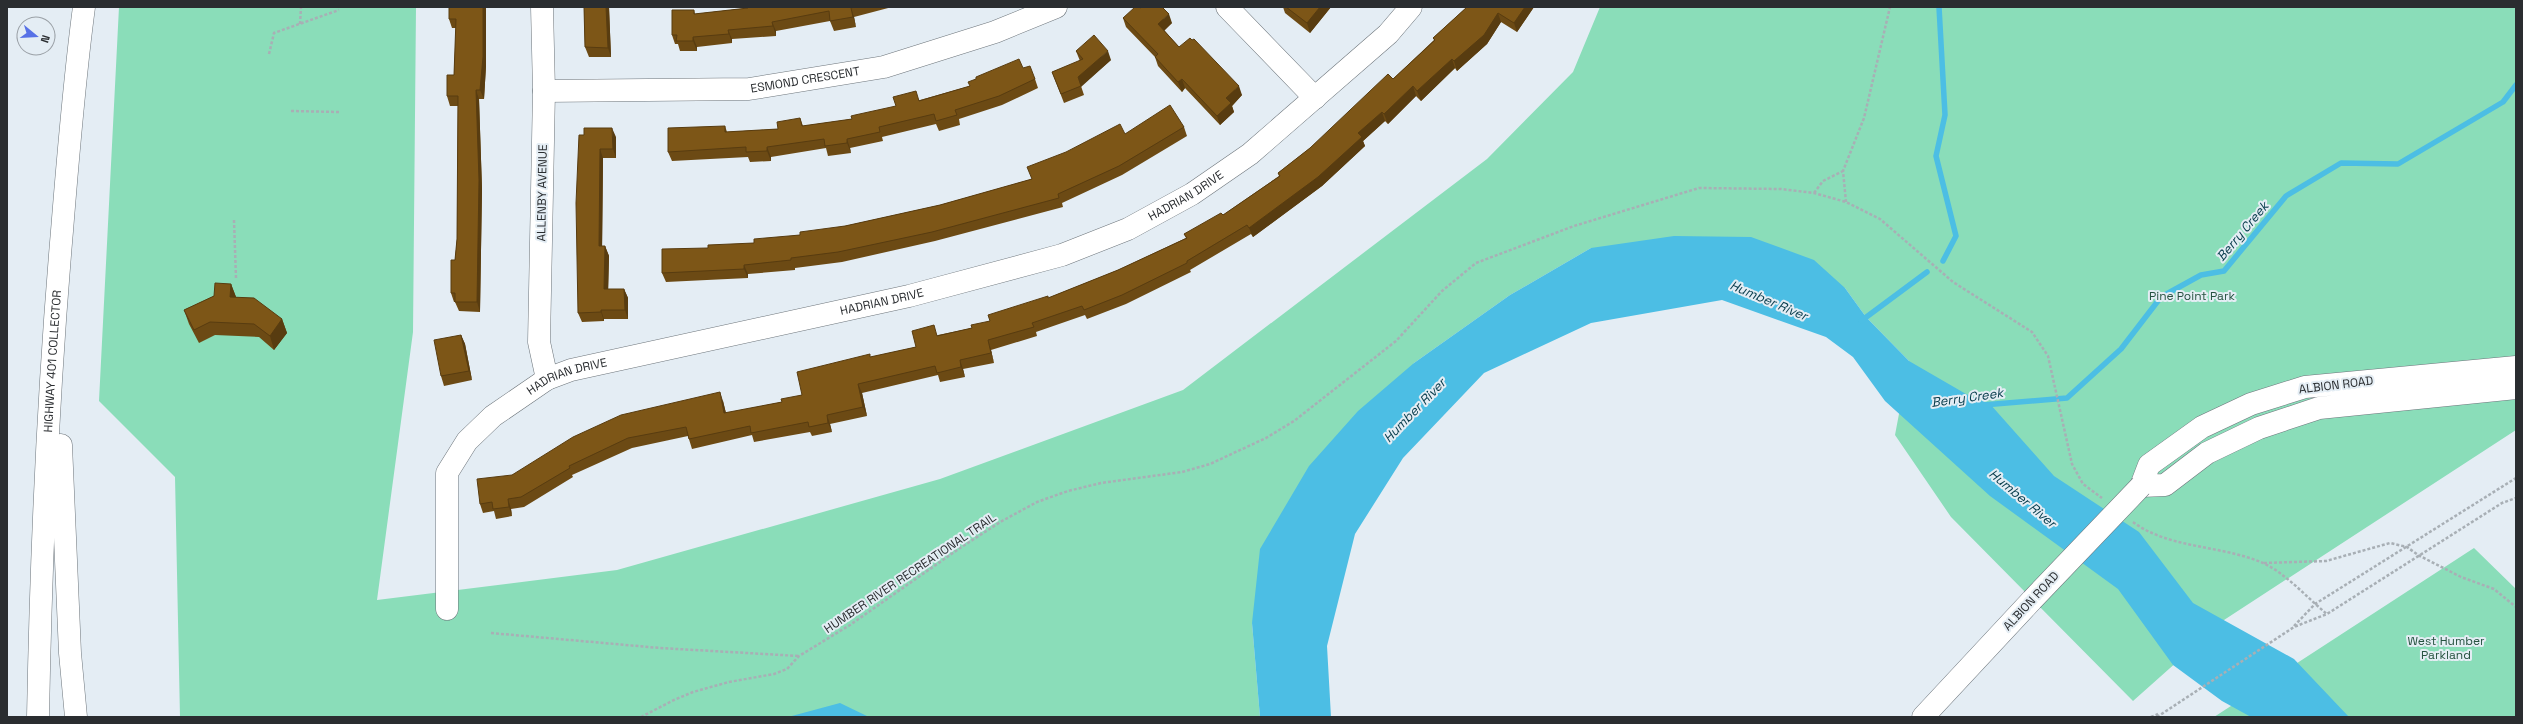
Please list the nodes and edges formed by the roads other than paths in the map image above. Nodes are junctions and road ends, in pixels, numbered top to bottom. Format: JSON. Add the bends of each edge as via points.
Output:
{"nodes":[{"id":1,"x":84,"y":7,"type":"edge"},
{"id":2,"x":542,"y":7,"type":"edge"},
{"id":3,"x":1056,"y":7,"type":"edge"},
{"id":4,"x":1228,"y":7,"type":"edge"},
{"id":5,"x":1411,"y":7,"type":"edge"},
{"id":6,"x":544,"y":91,"type":"junction"},
{"id":7,"x":1315,"y":98,"type":"junction"},
{"id":8,"x":54,"y":322,"type":"junction"},
{"id":9,"x":2516,"y":367,"type":"edge"},
{"id":10,"x":547,"y":378,"type":"junction"},
{"id":11,"x":2516,"y":388,"type":"edge"},
{"id":12,"x":2141,"y":486,"type":"junction"},
{"id":13,"x":447,"y":609,"type":"dead end"},
{"id":14,"x":38,"y":717,"type":"edge"},
{"id":15,"x":76,"y":717,"type":"edge"},
{"id":16,"x":1922,"y":717,"type":"edge"}],
"edges":[{"from":1,"to":8,"type":"main road","name":"HIGHWAY 401 COLLECTOR","via":[[74,74]]},
{"from":2,"to":6,"type":"main road","name":"ALLENBY AVENUE"},
{"from":3,"to":6,"type":"main road","name":"ESMOND CRESCENT","via":[[995,32],[884,68],[749,89]]},
{"from":4,"to":7,"type":"main road"},
{"from":5,"to":7,"type":"main road","name":"HADRIAN DRIVE","via":[[1388,34]]},
{"from":6,"to":10,"type":"main road","name":"ALLENBY AVENUE","via":[[539,342]]},
{"from":7,"to":10,"type":"main road","name":"HADRIAN DRIVE","via":[[1250,154],[1192,194],[1128,229],[1062,255],[909,296],[571,370]]},
{"from":8,"to":14,"type":"main road","name":"HIGHWAY 401 COLLECTOR"},
{"from":8,"to":15,"type":"main road","via":[[70,653]]},
{"from":9,"to":12,"type":"main road","name":"ALBION ROAD","via":[[2305,387],[2251,404],[2202,427],[2149,465]]},
{"from":10,"to":13,"type":"main road","name":"HADRIAN DRIVE","via":[[493,416],[467,441],[448,473]]},
{"from":11,"to":12,"type":"main road","name":"ALBION ROAD","via":[[2319,408],[2259,428],[2207,453],[2165,485]]},
{"from":12,"to":16,"type":"main road","name":"ALBION ROAD","bridge":true}]}
